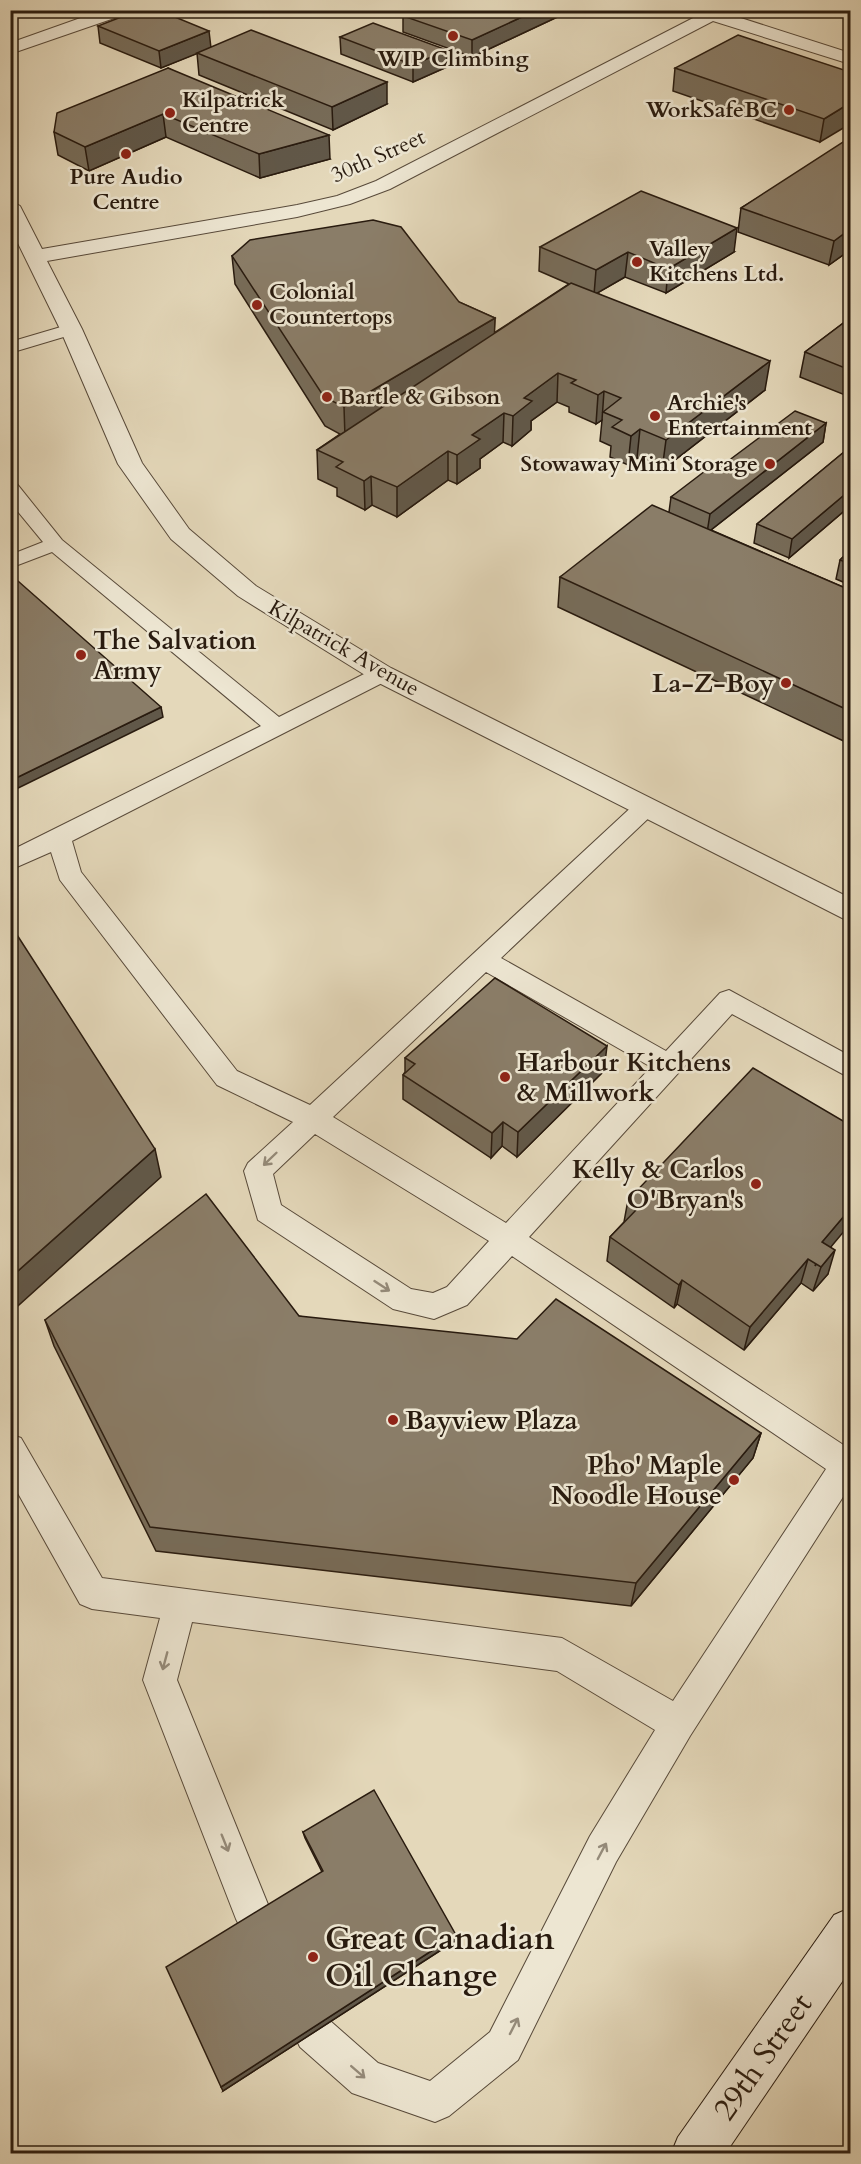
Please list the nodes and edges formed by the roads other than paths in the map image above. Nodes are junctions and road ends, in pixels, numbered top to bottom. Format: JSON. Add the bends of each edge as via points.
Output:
{"nodes":[{"id":1,"x":22,"y":10,"type":"edge"},
{"id":2,"x":120,"y":10,"type":"edge"},
{"id":3,"x":704,"y":13,"type":"edge"},
{"id":4,"x":10,"y":14,"type":"edge"},
{"id":5,"x":10,"y":49,"type":"edge"},
{"id":6,"x":850,"y":59,"type":"edge"},
{"id":7,"x":10,"y":206,"type":"edge"},
{"id":8,"x":34,"y":257,"type":"junction"},
{"id":9,"x":70,"y":329,"type":"junction"},
{"id":10,"x":10,"y":348,"type":"edge"},
{"id":11,"x":10,"y":488,"type":"edge"},
{"id":12,"x":55,"y":544,"type":"junction"},
{"id":13,"x":10,"y":562,"type":"edge"},
{"id":14,"x":382,"y":674,"type":"junction"},
{"id":15,"x":278,"y":728,"type":"junction"},
{"id":16,"x":646,"y":807,"type":"junction"},
{"id":17,"x":59,"y":838,"type":"junction"},
{"id":18,"x":10,"y":862,"type":"edge"},
{"id":19,"x":850,"y":911,"type":"edge"},
{"id":20,"x":483,"y":959,"type":"junction"},
{"id":21,"x":669,"y":1065,"type":"junction"},
{"id":22,"x":850,"y":1068,"type":"edge"},
{"id":23,"x":312,"y":1119,"type":"junction"},
{"id":24,"x":509,"y":1239,"type":"junction"},
{"id":25,"x":10,"y":1448,"type":"edge"},
{"id":26,"x":849,"y":1463,"type":"edge"},
{"id":27,"x":180,"y":1605,"type":"junction"},
{"id":28,"x":678,"y":1724,"type":"junction"},
{"id":29,"x":850,"y":1931,"type":"edge"},
{"id":30,"x":696,"y":2154,"type":"edge"}],
"edges":[{"from":1,"to":4,"type":"lane"},
{"from":2,"to":5,"type":"street"},
{"from":3,"to":6,"type":"street"},
{"from":3,"to":8,"type":"street","name":"30th Street","via":[[383,185],[343,200]]},
{"from":7,"to":8,"type":"street","name":"Kilpatrick Avenue"},
{"from":8,"to":9,"type":"street","name":"Kilpatrick Avenue"},
{"from":9,"to":10,"type":"lane"},
{"from":9,"to":14,"type":"street","name":"Kilpatrick Avenue","via":[[130,464],[180,534],[247,591]]},
{"from":11,"to":12,"type":"lane"},
{"from":12,"to":13,"type":"lane"},
{"from":12,"to":15,"type":"lane"},
{"from":14,"to":15,"type":"lane"},
{"from":14,"to":16,"type":"street","name":"Kilpatrick Avenue"},
{"from":15,"to":17,"type":"lane"},
{"from":16,"to":19,"type":"street","name":"Kilpatrick Avenue"},
{"from":16,"to":20,"type":"lane"},
{"from":17,"to":18,"type":"lane"},
{"from":17,"to":23,"type":"lane","via":[[69,874],[227,1078]]},
{"from":20,"to":21,"type":"lane"},
{"from":20,"to":23,"type":"lane"},
{"from":21,"to":22,"type":"lane","via":[[729,1000]]},
{"from":21,"to":24,"type":"lane"},
{"from":23,"to":24,"type":"lane"},
{"from":23,"to":24,"type":"lane","one_way":true,"via":[[258,1171],[268,1212],[404,1300],[434,1305],[457,1296]]},
{"from":24,"to":26,"type":"lane"},
{"from":25,"to":27,"type":"lane","via":[[92,1593]]},
{"from":26,"to":28,"type":"lane"},
{"from":27,"to":28,"type":"lane","via":[[562,1655]]},
{"from":27,"to":28,"type":"lane","one_way":true,"via":[[160,1680],[255,1919],[314,2033],[366,2079],[435,2102],[504,2046],[603,1849]]},
{"from":29,"to":30,"type":"street","name":"29th Street"}]}
